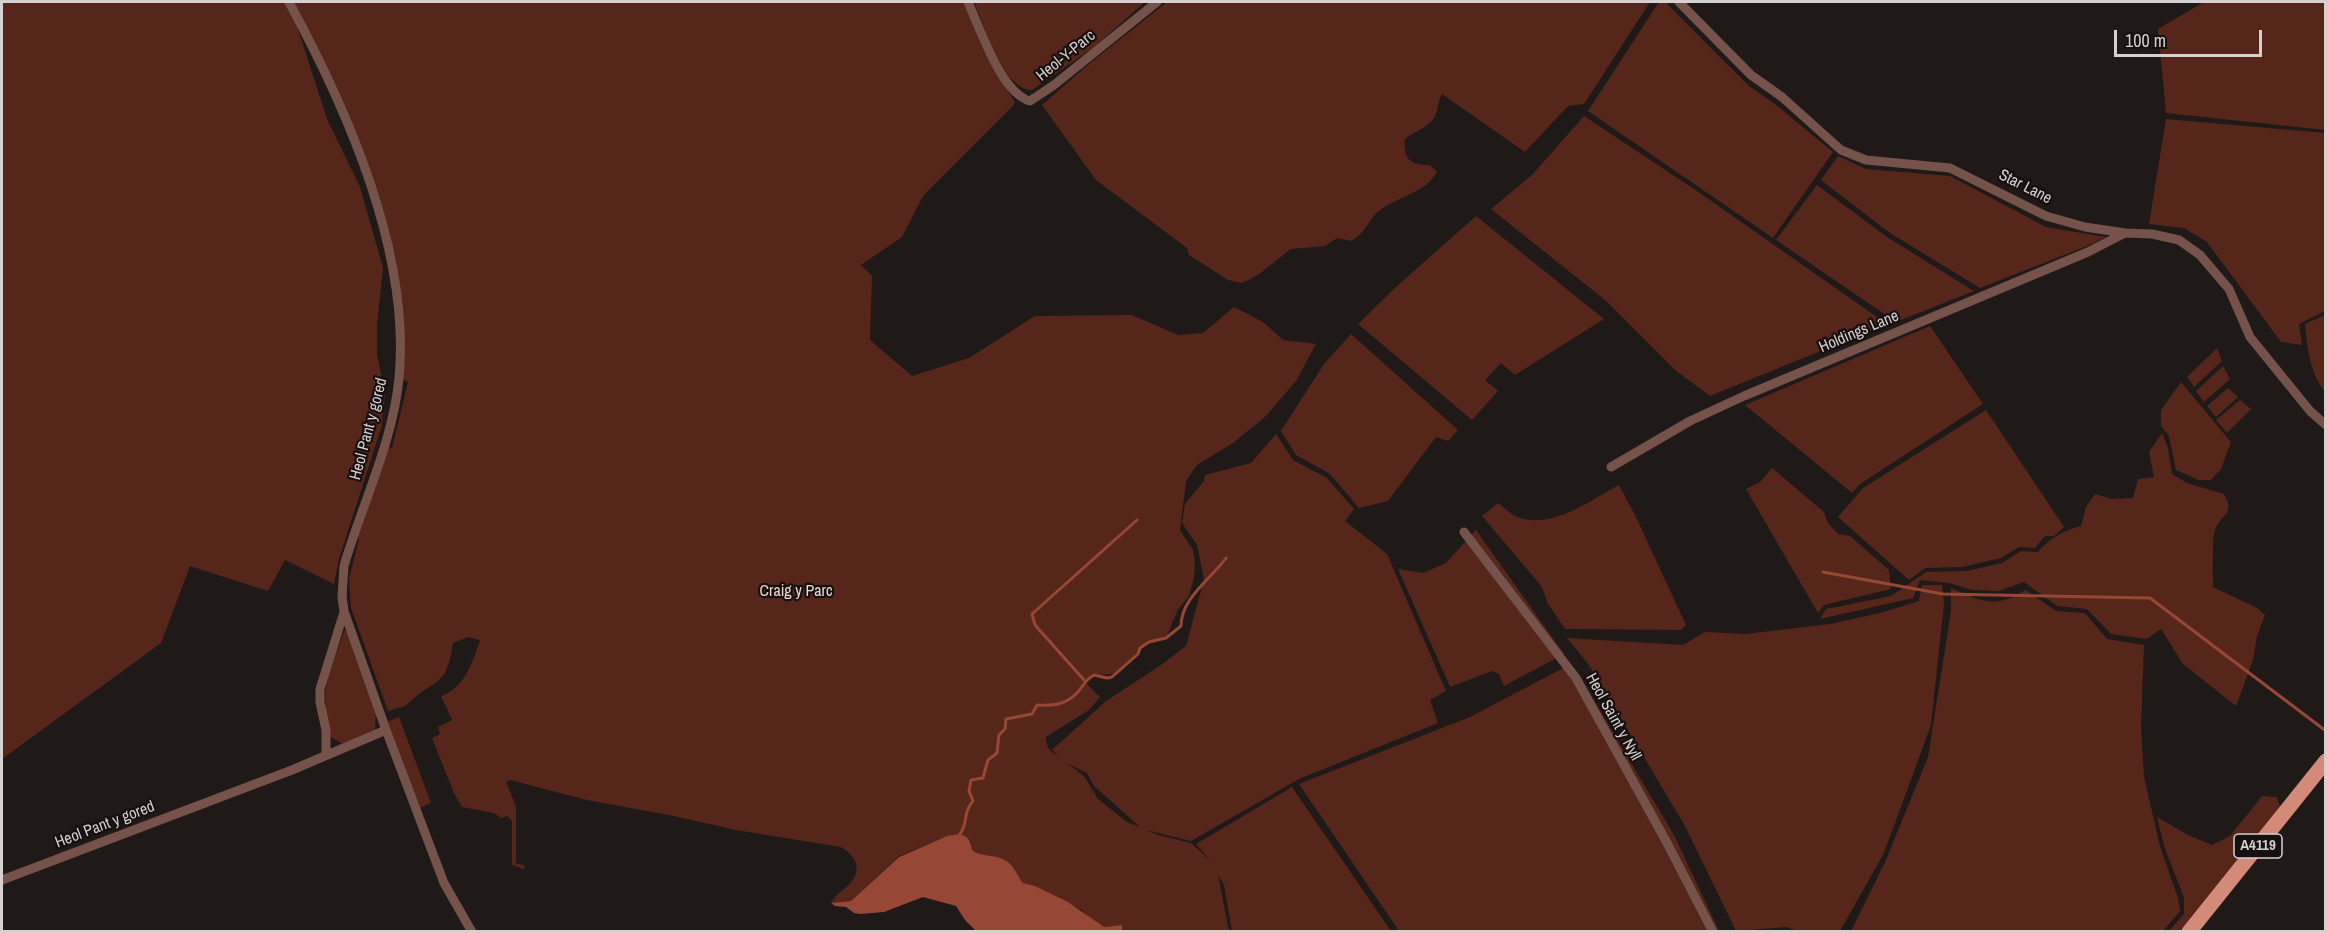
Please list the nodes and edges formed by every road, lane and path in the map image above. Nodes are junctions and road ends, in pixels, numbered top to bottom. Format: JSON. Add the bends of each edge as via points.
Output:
{"nodes":[{"id":1,"x":289,"y":2,"type":"edge"},
{"id":2,"x":968,"y":2,"type":"edge"},
{"id":3,"x":1157,"y":2,"type":"edge"},
{"id":4,"x":1679,"y":2,"type":"edge"},
{"id":5,"x":2125,"y":233,"type":"junction"},
{"id":6,"x":2325,"y":425,"type":"edge"},
{"id":7,"x":1611,"y":467,"type":"dead end"},
{"id":8,"x":1464,"y":532,"type":"dead end"},
{"id":9,"x":345,"y":611,"type":"junction"},
{"id":10,"x":386,"y":730,"type":"junction"},
{"id":11,"x":326,"y":755,"type":"junction"},
{"id":12,"x":2325,"y":761,"type":"edge"},
{"id":13,"x":2,"y":880,"type":"edge"},
{"id":14,"x":471,"y":932,"type":"edge"},
{"id":15,"x":1713,"y":932,"type":"edge"},
{"id":16,"x":2189,"y":932,"type":"edge"}],
"edges":[{"from":1,"to":9,"type":"street","name":"Heol Pant y gored","via":[[316,52],[365,166],[389,249],[399,315],[398,385],[384,444],[344,566]]},
{"from":2,"to":3,"type":"street","name":"Heol-Y-Parc","via":[[1003,76],[1017,94],[1030,101]]},
{"from":4,"to":5,"type":"street","name":"Star Lane","via":[[1751,75],[1841,150],[1866,160],[1950,168],[2046,216]]},
{"from":5,"to":6,"type":"street","name":"Star Lane","via":[[2179,240],[2200,255],[2229,289],[2250,337]]},
{"from":5,"to":7,"type":"street","name":"Holdings Lane","via":[[1744,396],[1690,421]]},
{"from":8,"to":15,"type":"street","name":"Heol Saint y Nyll","via":[[1576,678]]},
{"from":9,"to":10,"type":"street","name":"Heol Pant y gored"},
{"from":9,"to":11,"type":"street","via":[[320,689]]},
{"from":10,"to":11,"type":"street","name":"Heol Pant y gored"},
{"from":10,"to":14,"type":"street","name":"Heol Pant y gored","via":[[444,883]]},
{"from":11,"to":13,"type":"street","name":"Heol Pant y gored"},
{"from":12,"to":16,"type":"main road","number":"A4119"}]}
